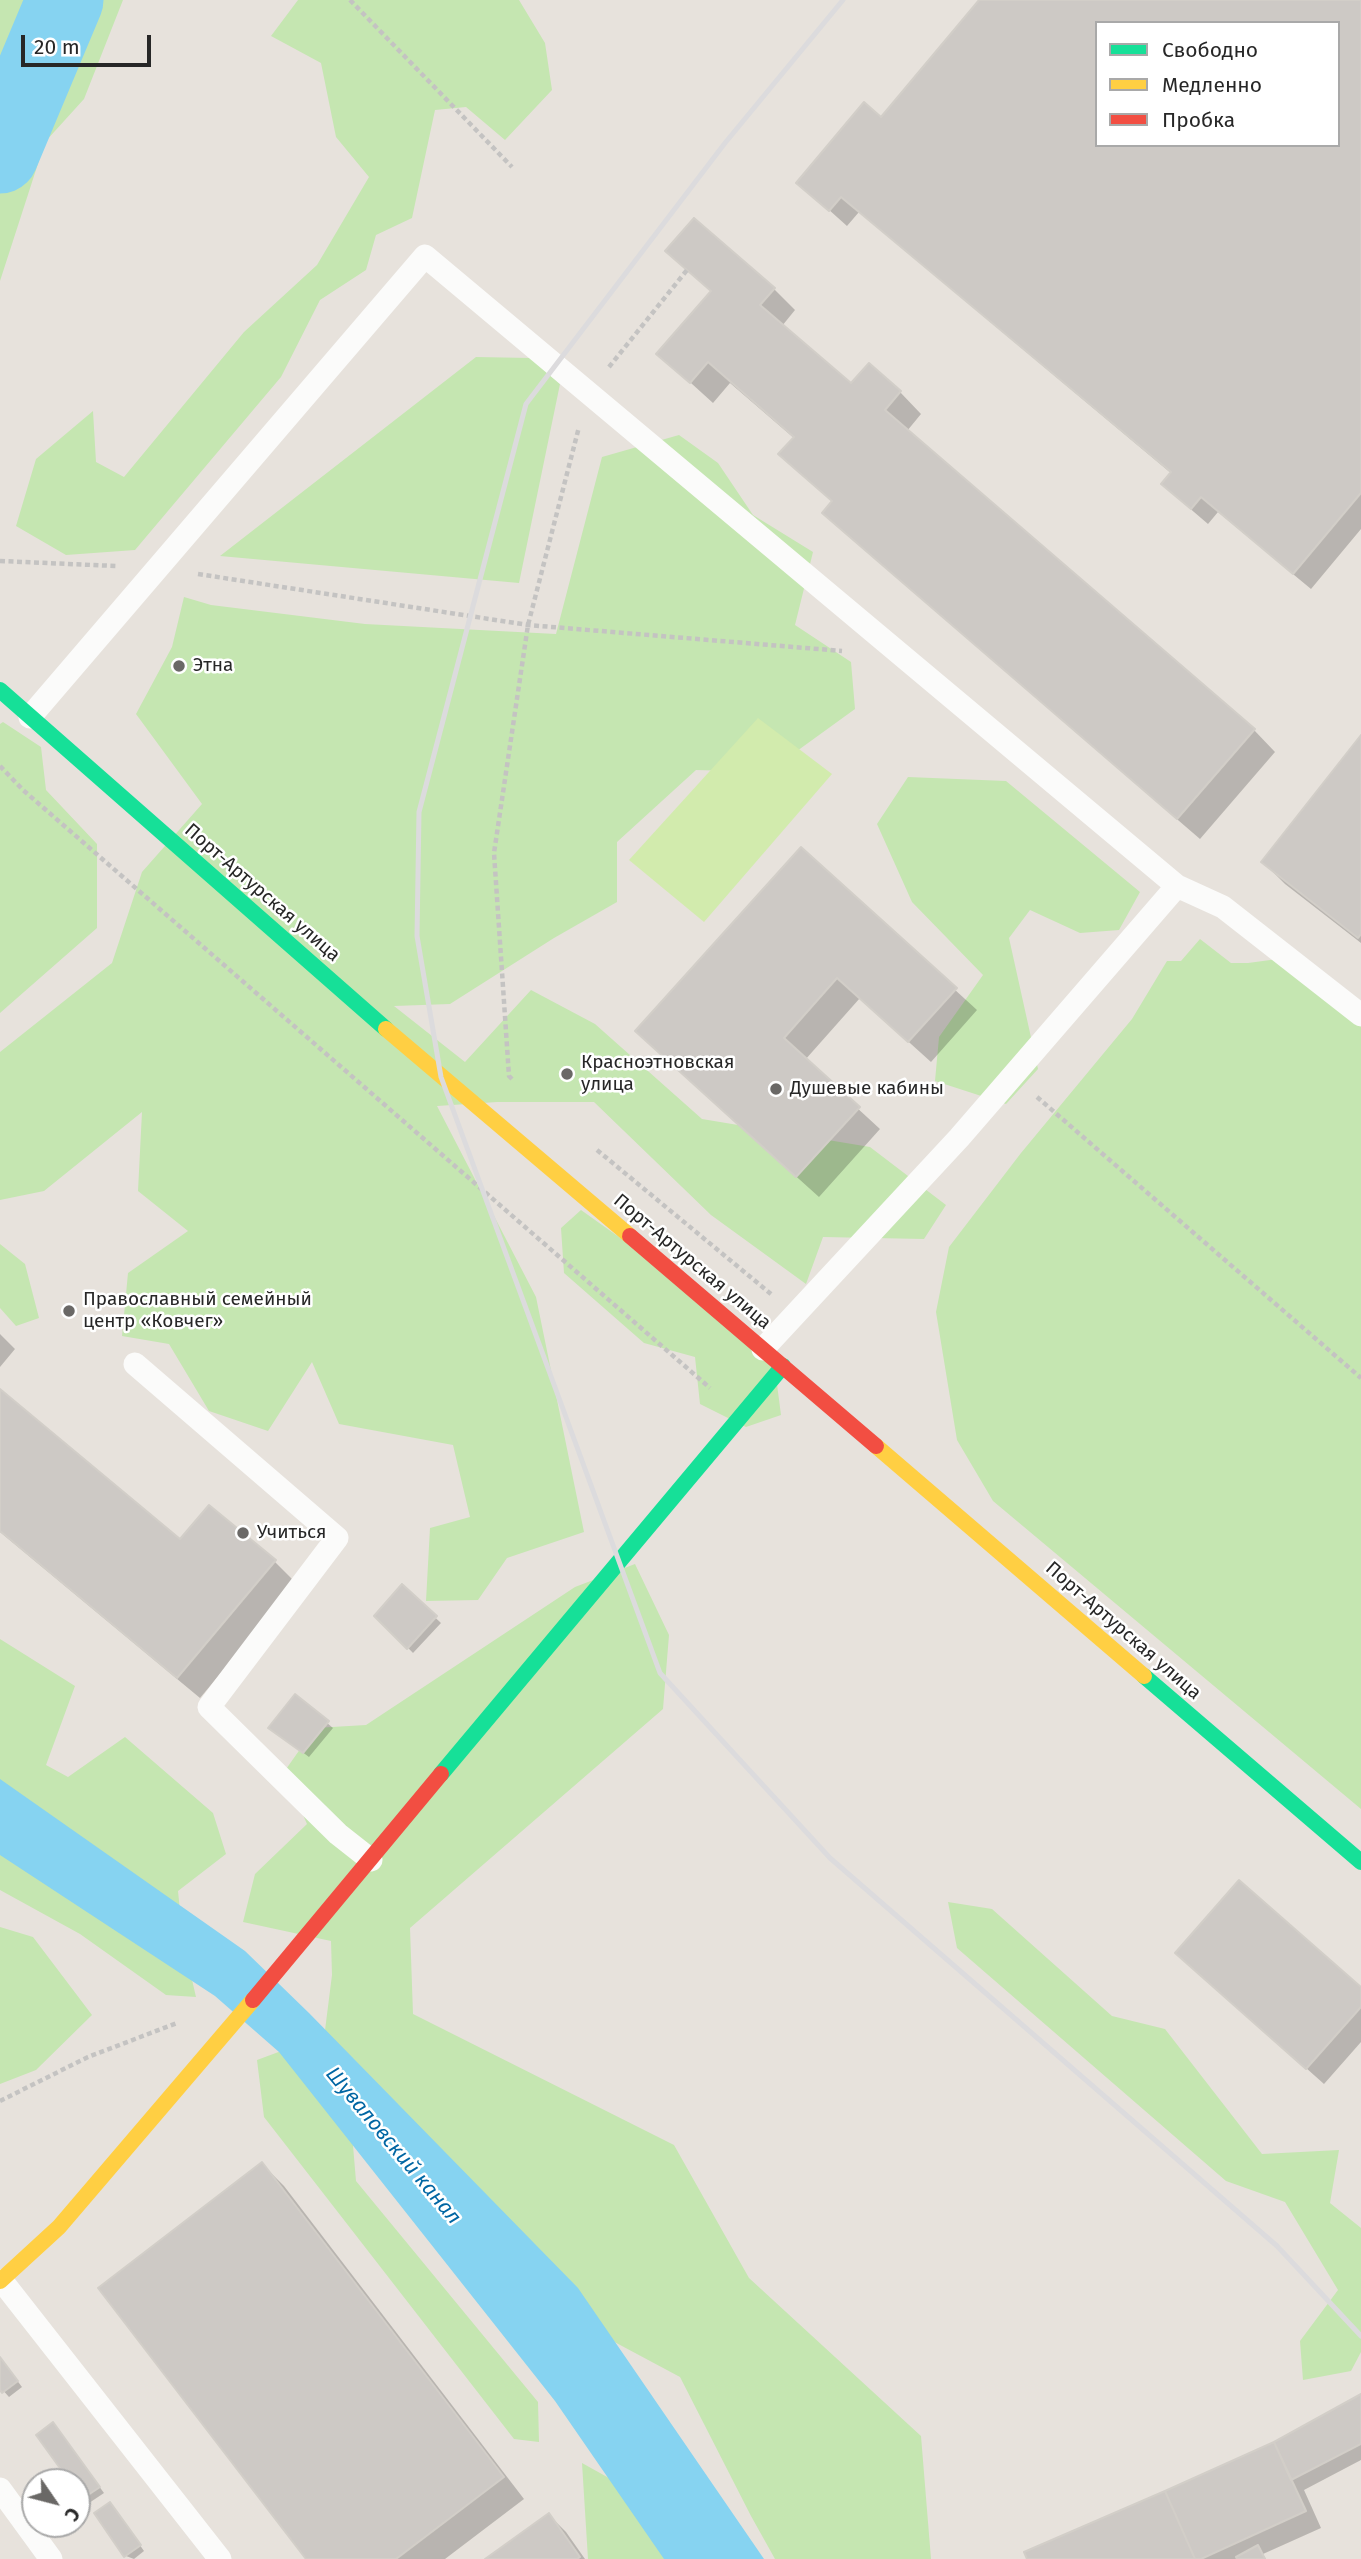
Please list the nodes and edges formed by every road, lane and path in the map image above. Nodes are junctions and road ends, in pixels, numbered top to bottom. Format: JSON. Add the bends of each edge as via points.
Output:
{"nodes":[{"id":1,"x":350,"y":0,"type":"edge"},
{"id":2,"x":512,"y":167,"type":"dead end"},
{"id":3,"x":687,"y":270,"type":"dead end"},
{"id":4,"x":588,"y":393,"type":"junction"},
{"id":5,"x":0,"y":561,"type":"edge"},
{"id":6,"x":157,"y":568,"type":"junction"},
{"id":7,"x":528,"y":625,"type":"junction"},
{"id":8,"x":847,"y":652,"type":"dead end"},
{"id":9,"x":0,"y":690,"type":"edge"},
{"id":10,"x":30,"y":717,"type":"junction"},
{"id":11,"x":0,"y":766,"type":"edge"},
{"id":12,"x":1177,"y":886,"type":"junction"},
{"id":13,"x":1361,"y":1015,"type":"edge"},
{"id":14,"x":1013,"y":1075,"type":"junction"},
{"id":15,"x":519,"y":1085,"type":"dead end"},
{"id":16,"x":594,"y":1147,"type":"dead end"},
{"id":17,"x":795,"y":1314,"type":"junction"},
{"id":18,"x":763,"y":1349,"type":"junction"},
{"id":19,"x":135,"y":1364,"type":"dead end"},
{"id":20,"x":783,"y":1366,"type":"junction"},
{"id":21,"x":1361,"y":1378,"type":"edge"},
{"id":22,"x":711,"y":1389,"type":"dead end"},
{"id":23,"x":371,"y":1860,"type":"junction"},
{"id":24,"x":1361,"y":1862,"type":"edge"},
{"id":25,"x":178,"y":2023,"type":"dead end"},
{"id":26,"x":0,"y":2101,"type":"edge"},
{"id":27,"x":1,"y":2281,"type":"edge"},
{"id":28,"x":0,"y":2490,"type":"edge"},
{"id":29,"x":51,"y":2559,"type":"edge"},
{"id":30,"x":220,"y":2559,"type":"edge"}],
"edges":[{"from":1,"to":2,"type":"path"},
{"from":3,"to":4,"type":"path"},
{"from":4,"to":6,"type":"lane","via":[[425,256]]},
{"from":4,"to":7,"type":"path"},
{"from":4,"to":12,"type":"lane"},
{"from":5,"to":6,"type":"path"},
{"from":6,"to":7,"type":"path"},
{"from":6,"to":10,"type":"lane"},
{"from":7,"to":8,"type":"path"},
{"from":7,"to":15,"type":"path","via":[[494,853],[509,1076]]},
{"from":9,"to":10,"type":"street","name":"Порт-Артурская улица"},
{"from":10,"to":18,"type":"street","name":"Порт-Артурская улица","via":[[441,1077]]},
{"from":11,"to":22,"type":"path"},
{"from":12,"to":13,"type":"lane","via":[[1223,907]]},
{"from":12,"to":14,"type":"lane"},
{"from":14,"to":17,"type":"lane"},
{"from":14,"to":21,"type":"path"},
{"from":16,"to":17,"type":"path"},
{"from":17,"to":18,"type":"lane"},
{"from":18,"to":20,"type":"street","name":"Порт-Артурская улица"},
{"from":19,"to":23,"type":"lane","via":[[337,1538],[209,1707],[338,1834]]},
{"from":20,"to":23,"type":"street"},
{"from":20,"to":24,"type":"street","name":"Порт-Артурская улица"},
{"from":23,"to":27,"type":"street","via":[[59,2227]]},
{"from":25,"to":26,"type":"path","via":[[88,2057]]},
{"from":27,"to":30,"type":"lane"},
{"from":28,"to":29,"type":"lane"}]}
